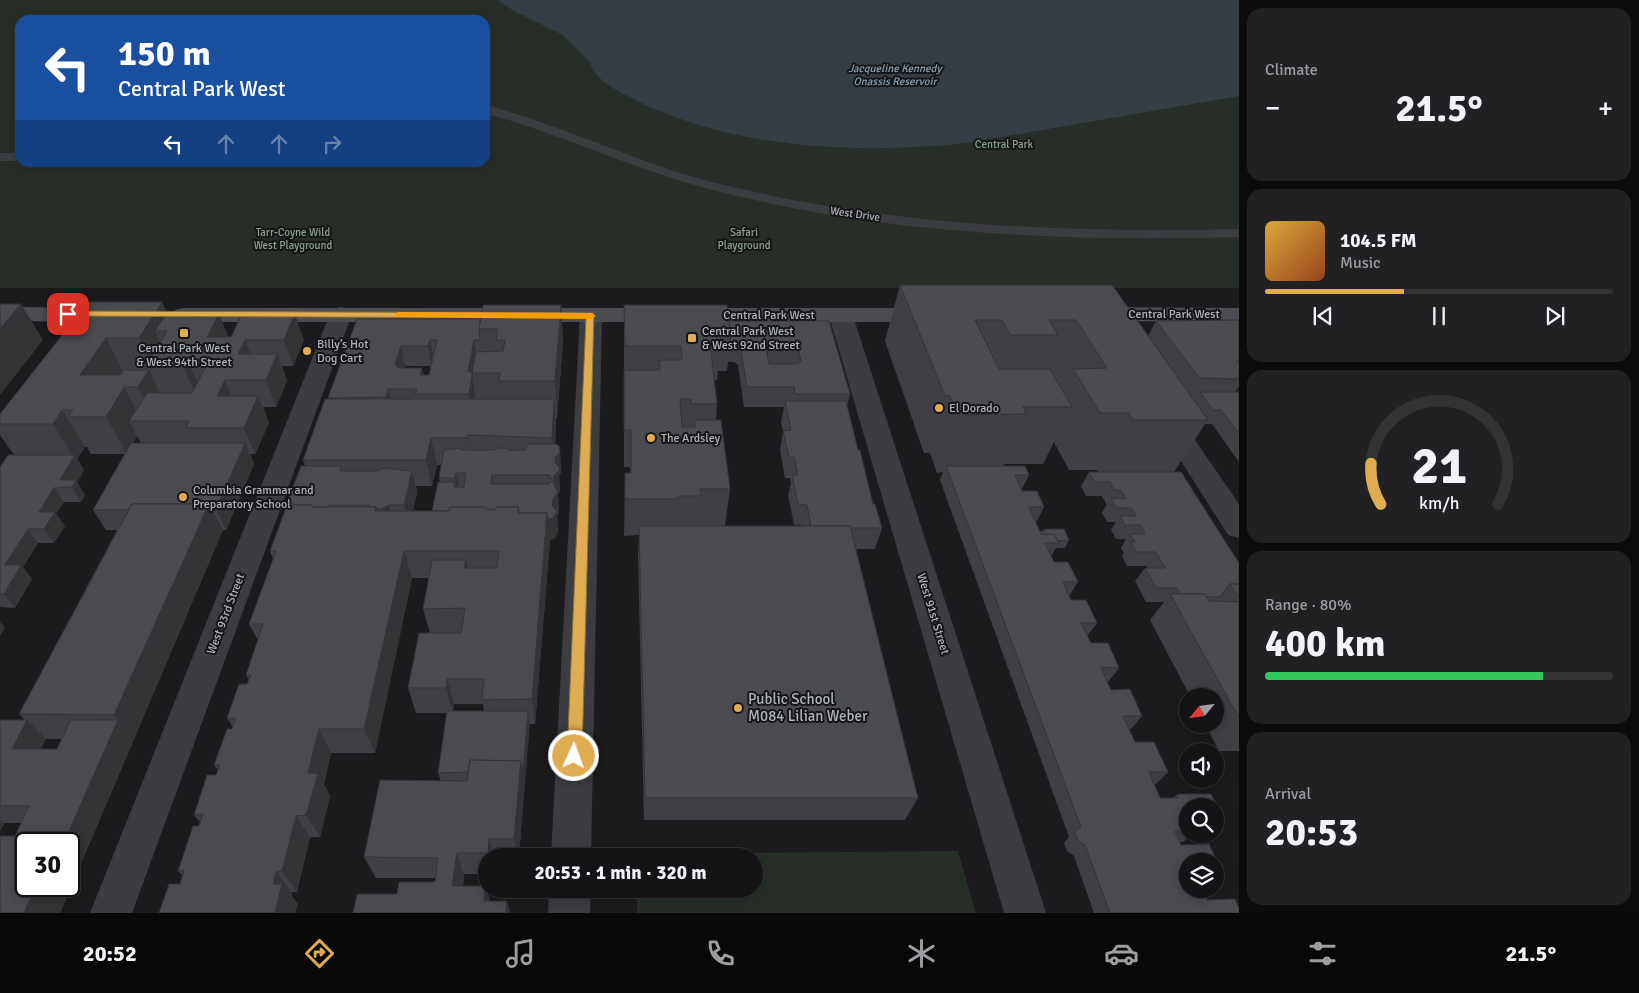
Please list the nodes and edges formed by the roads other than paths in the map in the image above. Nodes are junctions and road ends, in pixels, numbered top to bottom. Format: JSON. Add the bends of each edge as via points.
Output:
{"nodes":[{"id":1,"x":490,"y":110,"type":"edge"},
{"id":2,"x":0,"y":157,"type":"edge"},
{"id":3,"x":15,"y":157,"type":"edge"},
{"id":4,"x":1239,"y":233,"type":"edge"},
{"id":5,"x":0,"y":314,"type":"edge"},
{"id":6,"x":90,"y":314,"type":"junction"},
{"id":7,"x":341,"y":314,"type":"junction"},
{"id":8,"x":1082,"y":314,"type":"joint"},
{"id":9,"x":138,"y":315,"type":"edge"},
{"id":10,"x":166,"y":315,"type":"edge"},
{"id":11,"x":591,"y":315,"type":"junction"},
{"id":12,"x":951,"y":315,"type":"edge"},
{"id":13,"x":1239,"y":315,"type":"edge"},
{"id":14,"x":841,"y":316,"type":"junction"},
{"id":15,"x":74,"y":336,"type":"edge"},
{"id":16,"x":1112,"y":337,"type":"edge"},
{"id":17,"x":1157,"y":403,"type":"edge"},
{"id":18,"x":1239,"y":527,"type":"edge"},
{"id":19,"x":571,"y":848,"type":"edge"},
{"id":20,"x":570,"y":898,"type":"edge"},
{"id":21,"x":111,"y":913,"type":"edge"},
{"id":22,"x":569,"y":913,"type":"edge"},
{"id":23,"x":1025,"y":913,"type":"edge"}],
"edges":[{"from":1,"to":4,"type":"street","name":"West Drive","via":[[682,177],[808,207],[931,224],[1034,232],[1133,235]]},
{"from":2,"to":3,"type":"street"},
{"from":5,"to":6,"type":"main road"},
{"from":6,"to":9,"type":"main road"},
{"from":6,"to":15,"type":"street"},
{"from":7,"to":10,"type":"main road","name":"Central Park West"},
{"from":7,"to":11,"type":"main road","name":"Central Park West"},
{"from":7,"to":21,"type":"street","name":"West 93rd Street"},
{"from":8,"to":13,"type":"main road","name":"Central Park West"},
{"from":8,"to":16,"type":"street"},
{"from":11,"to":14,"type":"main road","name":"Central Park West"},
{"from":11,"to":19,"type":"street"},
{"from":12,"to":14,"type":"main road","name":"Central Park West"},
{"from":14,"to":23,"type":"street","name":"West 91st Street"},
{"from":17,"to":18,"type":"street"},
{"from":20,"to":22,"type":"street"}]}
